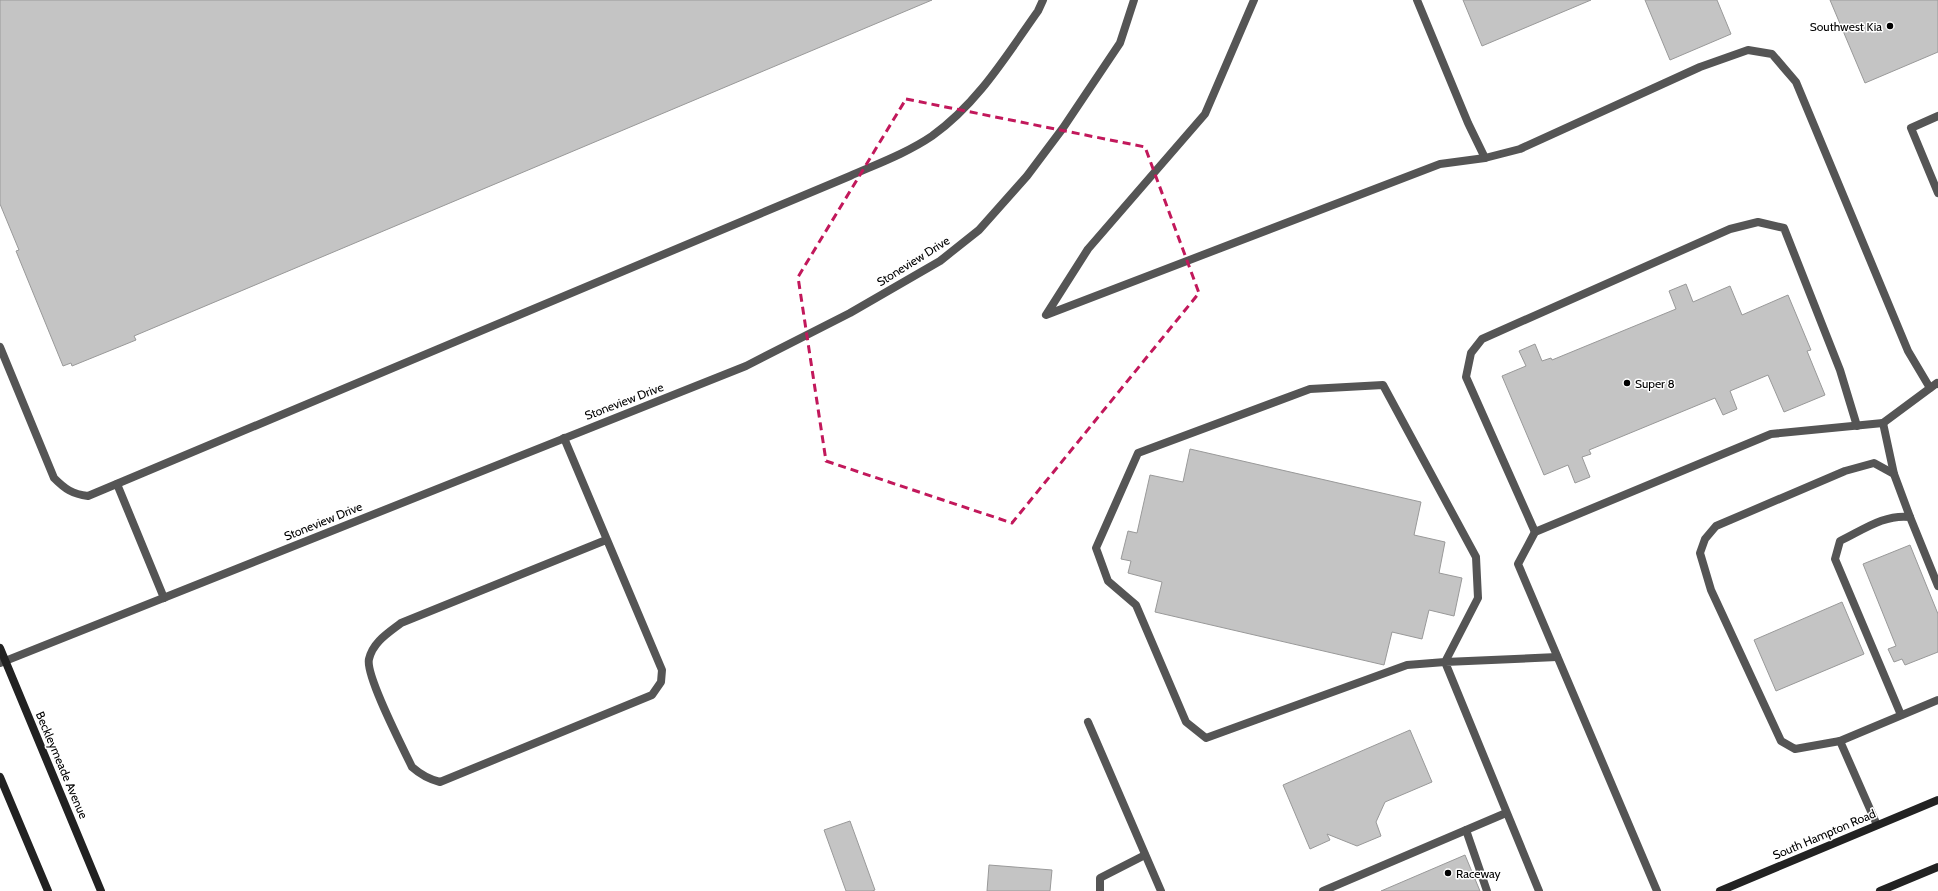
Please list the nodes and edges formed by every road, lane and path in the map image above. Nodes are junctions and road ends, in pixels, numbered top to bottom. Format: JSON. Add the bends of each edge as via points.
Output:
{"nodes":[{"id":1,"x":1043,"y":0,"type":"edge"},
{"id":2,"x":1134,"y":0,"type":"edge"},
{"id":3,"x":1254,"y":0,"type":"edge"},
{"id":4,"x":1417,"y":0,"type":"edge"},
{"id":5,"x":1938,"y":116,"type":"edge"},
{"id":6,"x":1485,"y":158,"type":"junction"},
{"id":7,"x":1938,"y":193,"type":"edge"},
{"id":8,"x":0,"y":347,"type":"edge"},
{"id":9,"x":1936,"y":384,"type":"edge"},
{"id":10,"x":1883,"y":423,"type":"junction"},
{"id":11,"x":1857,"y":426,"type":"junction"},
{"id":12,"x":564,"y":438,"type":"junction"},
{"id":13,"x":1894,"y":474,"type":"junction"},
{"id":14,"x":117,"y":484,"type":"junction"},
{"id":15,"x":1910,"y":517,"type":"junction"},
{"id":16,"x":1535,"y":532,"type":"junction"},
{"id":17,"x":606,"y":540,"type":"junction"},
{"id":18,"x":1938,"y":586,"type":"edge"},
{"id":19,"x":164,"y":598,"type":"junction"},
{"id":20,"x":0,"y":648,"type":"edge"},
{"id":21,"x":1557,"y":657,"type":"junction"},
{"id":22,"x":3,"y":662,"type":"edge"},
{"id":23,"x":1445,"y":662,"type":"junction"},
{"id":24,"x":1938,"y":700,"type":"edge"},
{"id":25,"x":1900,"y":716,"type":"junction"},
{"id":26,"x":1088,"y":722,"type":"dead end"},
{"id":27,"x":1840,"y":741,"type":"junction"},
{"id":28,"x":0,"y":777,"type":"edge"},
{"id":29,"x":1938,"y":800,"type":"edge"},
{"id":30,"x":1506,"y":813,"type":"junction"},
{"id":31,"x":1877,"y":825,"type":"junction"},
{"id":32,"x":1466,"y":830,"type":"junction"},
{"id":33,"x":1145,"y":855,"type":"junction"},
{"id":34,"x":1938,"y":867,"type":"edge"},
{"id":35,"x":48,"y":891,"type":"edge"},
{"id":36,"x":102,"y":891,"type":"edge"},
{"id":37,"x":1100,"y":891,"type":"edge"},
{"id":38,"x":1161,"y":891,"type":"edge"},
{"id":39,"x":1323,"y":891,"type":"edge"},
{"id":40,"x":1487,"y":891,"type":"edge"},
{"id":41,"x":1539,"y":891,"type":"edge"},
{"id":42,"x":1657,"y":891,"type":"edge"},
{"id":43,"x":1720,"y":891,"type":"edge"},
{"id":44,"x":1880,"y":891,"type":"edge"}],
"edges":[{"from":1,"to":14,"type":"street","via":[[988,83],[969,105],[931,136],[910,149],[843,180]]},
{"from":2,"to":12,"type":"street","name":"Stoneview Drive","via":[[1120,42],[1063,128],[1027,176],[979,230],[940,261],[850,313],[746,366]]},
{"from":3,"to":6,"type":"street","via":[[1205,114],[1088,249],[1046,315],[1440,164]]},
{"from":4,"to":6,"type":"street"},
{"from":5,"to":7,"type":"street","via":[[1911,128]]},
{"from":6,"to":9,"type":"street","via":[[1520,149],[1700,67],[1748,50],[1772,54],[1796,82],[1908,351]]},
{"from":8,"to":14,"type":"street","via":[[54,478],[64,489],[88,496]]},
{"from":9,"to":10,"type":"street"},
{"from":10,"to":11,"type":"street"},
{"from":10,"to":13,"type":"street"},
{"from":11,"to":16,"type":"street","via":[[1771,434]]},
{"from":11,"to":16,"type":"street","via":[[1840,370],[1784,228],[1758,222],[1730,229],[1482,339],[1471,353],[1466,377]]},
{"from":12,"to":17,"type":"street"},
{"from":12,"to":19,"type":"street","name":"Stoneview Drive"},
{"from":13,"to":15,"type":"street"},
{"from":13,"to":27,"type":"street","via":[[1874,463],[1845,471],[1716,526],[1705,539],[1700,553],[1711,590],[1781,741],[1796,748]]},
{"from":14,"to":19,"type":"street"},
{"from":15,"to":18,"type":"street"},
{"from":15,"to":25,"type":"street","via":[[1896,516],[1878,522],[1840,541],[1836,558]]},
{"from":16,"to":21,"type":"street","via":[[1518,564]]},
{"from":17,"to":17,"type":"street","via":[[662,670],[661,682],[652,695],[440,782],[420,774],[412,767],[372,678],[368,661],[373,648],[401,623]]},
{"from":19,"to":22,"type":"street","name":"Stoneview Drive"},
{"from":20,"to":22,"type":"street","name":"Beckleymeade Avenue"},
{"from":21,"to":23,"type":"street"},
{"from":21,"to":42,"type":"street"},
{"from":22,"to":36,"type":"street","name":"Beckleymeade Avenue"},
{"from":23,"to":23,"type":"street","via":[[1407,665],[1206,738],[1186,722],[1136,606],[1108,581],[1096,548],[1138,453],[1310,389],[1383,384],[1476,558],[1478,598]]},
{"from":23,"to":30,"type":"street"},
{"from":24,"to":25,"type":"street"},
{"from":25,"to":27,"type":"street"},
{"from":26,"to":33,"type":"street"},
{"from":27,"to":31,"type":"street"},
{"from":28,"to":35,"type":"street"},
{"from":29,"to":31,"type":"street","name":"South Hampton Road"},
{"from":30,"to":32,"type":"street"},
{"from":30,"to":41,"type":"street"},
{"from":31,"to":43,"type":"street","name":"South Hampton Road"},
{"from":32,"to":39,"type":"street"},
{"from":32,"to":40,"type":"street"},
{"from":33,"to":37,"type":"street","via":[[1100,878]]},
{"from":33,"to":38,"type":"street"},
{"from":34,"to":44,"type":"street"}]}
